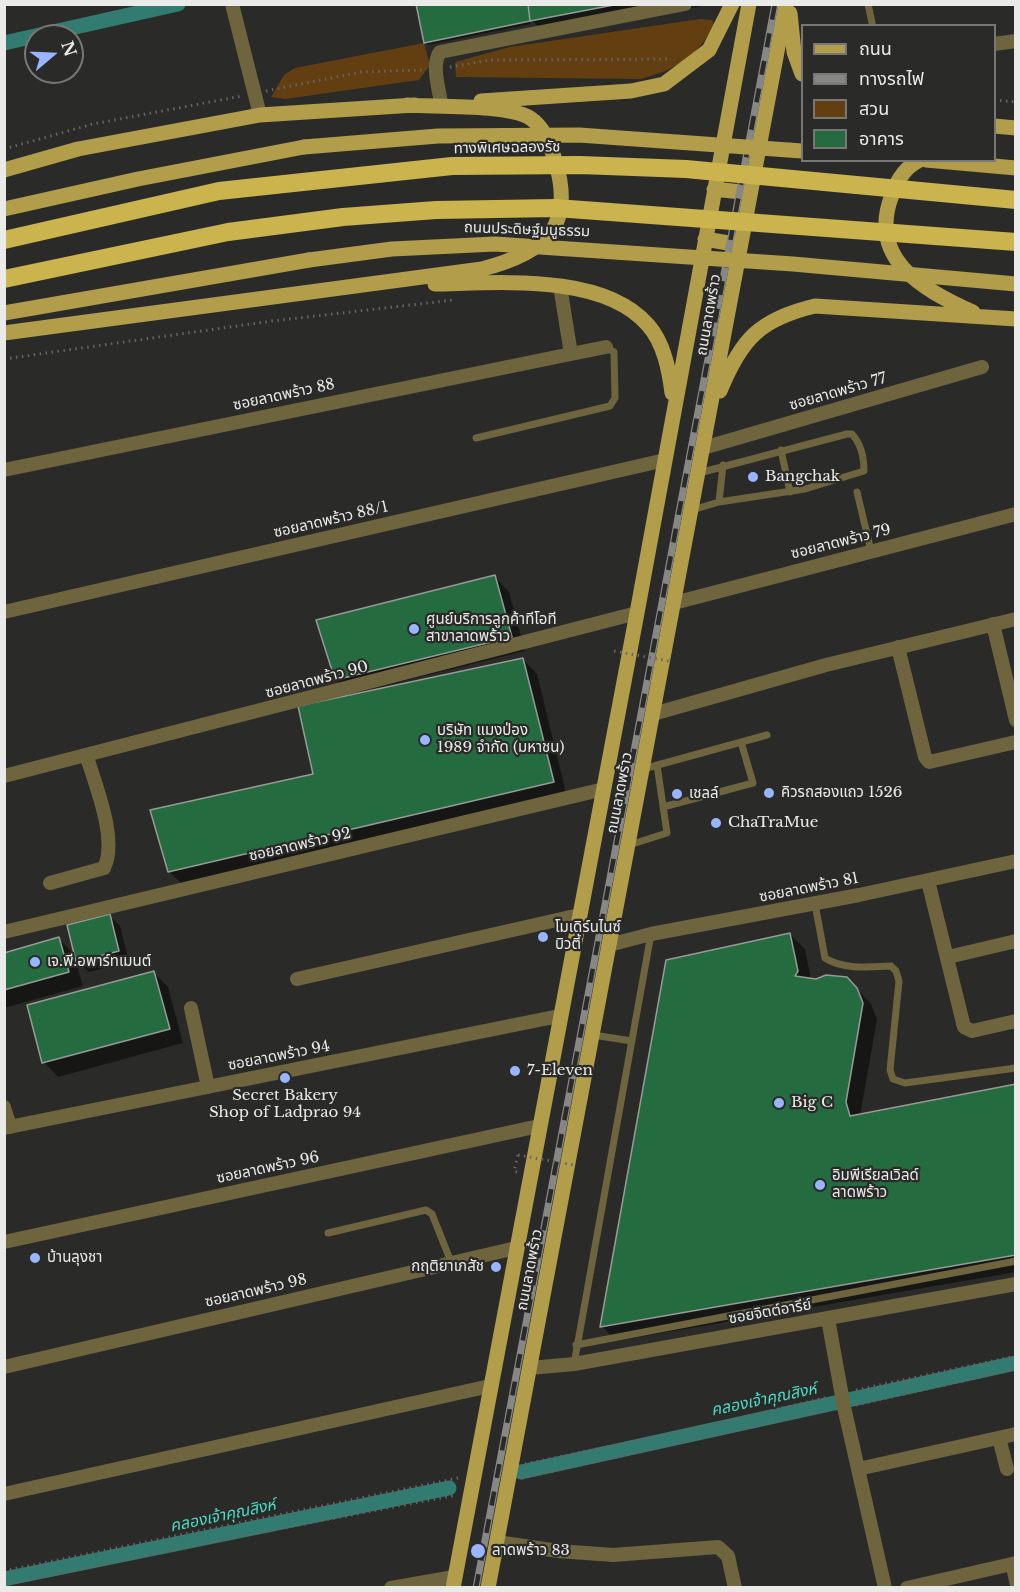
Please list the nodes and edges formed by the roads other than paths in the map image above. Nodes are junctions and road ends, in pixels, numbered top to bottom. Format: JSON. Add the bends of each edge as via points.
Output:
{"nodes":[{"id":1,"x":232,"y":4,"type":"edge"},
{"id":2,"x":685,"y":4,"type":"edge"},
{"id":3,"x":732,"y":4,"type":"edge"},
{"id":4,"x":749,"y":4,"type":"edge"},
{"id":5,"x":788,"y":4,"type":"edge"},
{"id":6,"x":868,"y":4,"type":"edge"},
{"id":7,"x":872,"y":23,"type":"dead end"},
{"id":8,"x":1016,"y":41,"type":"edge"},
{"id":9,"x":996,"y":44,"type":"edge"},
{"id":10,"x":801,"y":71,"type":"edge"},
{"id":11,"x":441,"y":103,"type":"junction"},
{"id":12,"x":407,"y":105,"type":"junction"},
{"id":13,"x":260,"y":115,"type":"junction"},
{"id":14,"x":801,"y":151,"type":"edge"},
{"id":15,"x":916,"y":162,"type":"edge"},
{"id":16,"x":949,"y":162,"type":"edge"},
{"id":17,"x":1016,"y":168,"type":"edge"},
{"id":18,"x":4,"y":170,"type":"edge"},
{"id":19,"x":714,"y":189,"type":"junction"},
{"id":20,"x":750,"y":193,"type":"junction"},
{"id":21,"x":1016,"y":200,"type":"edge"},
{"id":22,"x":4,"y":209,"type":"edge"},
{"id":23,"x":705,"y":239,"type":"junction"},
{"id":24,"x":4,"y":240,"type":"edge"},
{"id":25,"x":1016,"y":242,"type":"edge"},
{"id":26,"x":740,"y":245,"type":"junction"},
{"id":27,"x":4,"y":279,"type":"edge"},
{"id":28,"x":381,"y":284,"type":"junction"},
{"id":29,"x":1016,"y":284,"type":"edge"},
{"id":30,"x":560,"y":286,"type":"junction"},
{"id":31,"x":4,"y":313,"type":"edge"},
{"id":32,"x":984,"y":317,"type":"junction"},
{"id":33,"x":1016,"y":319,"type":"edge"},
{"id":34,"x":4,"y":333,"type":"edge"},
{"id":35,"x":606,"y":347,"type":"joint"},
{"id":36,"x":571,"y":354,"type":"junction"},
{"id":37,"x":982,"y":368,"type":"dead end"},
{"id":38,"x":674,"y":407,"type":"junction"},
{"id":39,"x":708,"y":422,"type":"junction"},
{"id":40,"x":476,"y":438,"type":"dead end"},
{"id":41,"x":703,"y":448,"type":"junction"},
{"id":42,"x":781,"y":450,"type":"junction"},
{"id":43,"x":665,"y":460,"type":"junction"},
{"id":44,"x":723,"y":465,"type":"junction"},
{"id":45,"x":4,"y":470,"type":"edge"},
{"id":46,"x":699,"y":473,"type":"junction"},
{"id":47,"x":790,"y":492,"type":"junction"},
{"id":48,"x":857,"y":492,"type":"dead end"},
{"id":49,"x":719,"y":501,"type":"junction"},
{"id":50,"x":692,"y":510,"type":"junction"},
{"id":51,"x":1016,"y":514,"type":"edge"},
{"id":52,"x":871,"y":552,"type":"junction"},
{"id":53,"x":674,"y":603,"type":"junction"},
{"id":54,"x":4,"y":612,"type":"edge"},
{"id":55,"x":637,"y":613,"type":"junction"},
{"id":56,"x":1016,"y":619,"type":"edge"},
{"id":57,"x":993,"y":624,"type":"junction"},
{"id":58,"x":898,"y":648,"type":"junction"},
{"id":59,"x":653,"y":714,"type":"junction"},
{"id":60,"x":1016,"y":720,"type":"edge"},
{"id":61,"x":767,"y":735,"type":"dead end"},
{"id":62,"x":741,"y":742,"type":"junction"},
{"id":63,"x":1016,"y":742,"type":"edge"},
{"id":64,"x":87,"y":757,"type":"junction"},
{"id":65,"x":650,"y":767,"type":"junction"},
{"id":66,"x":4,"y":776,"type":"edge"},
{"id":67,"x":604,"y":789,"type":"junction"},
{"id":68,"x":663,"y":807,"type":"junction"},
{"id":69,"x":628,"y":846,"type":"junction"},
{"id":70,"x":1016,"y":861,"type":"edge"},
{"id":71,"x":928,"y":881,"type":"junction"},
{"id":72,"x":50,"y":883,"type":"dead end"},
{"id":73,"x":814,"y":904,"type":"junction"},
{"id":74,"x":579,"y":915,"type":"junction"},
{"id":75,"x":4,"y":932,"type":"edge"},
{"id":76,"x":651,"y":934,"type":"junction"},
{"id":77,"x":1016,"y":941,"type":"edge"},
{"id":78,"x":609,"y":945,"type":"junction"},
{"id":79,"x":948,"y":957,"type":"junction"},
{"id":80,"x":297,"y":979,"type":"dead end"},
{"id":81,"x":191,"y":1008,"type":"dead end"},
{"id":82,"x":559,"y":1016,"type":"junction"},
{"id":83,"x":1016,"y":1021,"type":"edge"},
{"id":84,"x":592,"y":1035,"type":"junction"},
{"id":85,"x":632,"y":1041,"type":"junction"},
{"id":86,"x":1016,"y":1068,"type":"edge"},
{"id":87,"x":208,"y":1087,"type":"junction"},
{"id":88,"x":4,"y":1107,"type":"edge"},
{"id":89,"x":539,"y":1126,"type":"junction"},
{"id":90,"x":7,"y":1128,"type":"edge"},
{"id":91,"x":328,"y":1233,"type":"dead end"},
{"id":92,"x":4,"y":1242,"type":"edge"},
{"id":93,"x":516,"y":1248,"type":"junction"},
{"id":94,"x":1016,"y":1261,"type":"edge"},
{"id":95,"x":451,"y":1262,"type":"junction"},
{"id":96,"x":1016,"y":1284,"type":"edge"},
{"id":97,"x":828,"y":1318,"type":"junction"},
{"id":98,"x":576,"y":1345,"type":"junction"},
{"id":99,"x":574,"y":1364,"type":"junction"},
{"id":100,"x":4,"y":1367,"type":"edge"},
{"id":101,"x":530,"y":1368,"type":"junction"},
{"id":102,"x":490,"y":1386,"type":"junction"},
{"id":103,"x":1016,"y":1434,"type":"edge"},
{"id":104,"x":999,"y":1438,"type":"junction"},
{"id":105,"x":858,"y":1469,"type":"junction"},
{"id":106,"x":1007,"y":1469,"type":"dead end"},
{"id":107,"x":4,"y":1494,"type":"edge"},
{"id":108,"x":496,"y":1542,"type":"junction"},
{"id":109,"x":1012,"y":1564,"type":"edge"},
{"id":110,"x":453,"y":1582,"type":"edge"},
{"id":111,"x":391,"y":1587,"type":"edge"},
{"id":112,"x":488,"y":1587,"type":"edge"},
{"id":113,"x":735,"y":1587,"type":"edge"},
{"id":114,"x":885,"y":1587,"type":"edge"},
{"id":115,"x":907,"y":1587,"type":"edge"},
{"id":116,"x":1014,"y":1587,"type":"edge"}],
"edges":[{"from":1,"to":13,"type":"street"},
{"from":2,"to":11,"type":"street","via":[[440,52],[436,69]]},
{"from":3,"to":11,"type":"main road","via":[[709,50],[664,84],[631,91]]},
{"from":4,"to":19,"type":"main road","name":"ถนนลาดพร้าว"},
{"from":5,"to":10,"type":"main road","via":[[794,52]]},
{"from":5,"to":20,"type":"main road","name":"ถนนลาดพร้าว"},
{"from":6,"to":7,"type":"lane"},
{"from":8,"to":9,"type":"street"},
{"from":11,"to":12,"type":"main road"},
{"from":12,"to":13,"type":"main road"},
{"from":12,"to":28,"type":"main road","via":[[507,110],[529,117],[547,134],[560,177],[560,216],[547,240],[508,262]]},
{"from":13,"to":18,"type":"main road","via":[[78,149]]},
{"from":14,"to":22,"type":"main road","bridge":true,"via":[[579,135],[438,136],[304,147]]},
{"from":15,"to":32,"type":"main road","via":[[897,180],[887,207],[887,236],[897,264],[934,295]]},
{"from":16,"to":17,"type":"main road"},
{"from":19,"to":20,"type":"main road"},
{"from":19,"to":23,"type":"main road","name":"ถนนลาดพร้าว"},
{"from":20,"to":26,"type":"main road","name":"ถนนลาดพร้าว"},
{"from":21,"to":24,"type":"highway","name":"ทางพิเศษฉลองรัช","bridge":true,"via":[[686,169],[452,166],[219,191]]},
{"from":23,"to":26,"type":"main road"},
{"from":23,"to":38,"type":"main road","name":"ถนนลาดพร้าว"},
{"from":25,"to":27,"type":"highway","bridge":true,"via":[[556,208],[436,210],[228,232]]},
{"from":26,"to":39,"type":"main road","name":"ถนนลาดพร้าว"},
{"from":28,"to":30,"type":"main road"},
{"from":28,"to":34,"type":"main road"},
{"from":29,"to":31,"type":"main road","name":"ถนนประดิษฐ์มนูธรรม","bridge":true,"via":[[495,244],[392,249],[309,260]]},
{"from":30,"to":36,"type":"street"},
{"from":30,"to":38,"type":"main road","via":[[610,297],[650,326],[666,359]]},
{"from":32,"to":33,"type":"main road"},
{"from":32,"to":39,"type":"main road","via":[[815,306],[788,312],[747,339],[729,368]]},
{"from":35,"to":36,"type":"street","name":"ซอยลาดพร้าว 88"},
{"from":35,"to":40,"type":"lane","via":[[614,352],[615,398],[610,406]]},
{"from":36,"to":45,"type":"street","name":"ซอยลาดพร้าว 88"},
{"from":37,"to":41,"type":"street","name":"ซอยลาดพร้าว 77"},
{"from":38,"to":43,"type":"main road","name":"ถนนลาดพร้าว"},
{"from":39,"to":41,"type":"main road","name":"ถนนลาดพร้าว"},
{"from":41,"to":46,"type":"main road","name":"ถนนลาดพร้าว"},
{"from":42,"to":44,"type":"lane"},
{"from":42,"to":47,"type":"lane"},
{"from":42,"to":47,"type":"lane","via":[[852,434],[864,461],[864,471]]},
{"from":43,"to":54,"type":"street","name":"ซอยลาดพร้าว 88/1"},
{"from":43,"to":55,"type":"main road","name":"ถนนลาดพร้าว"},
{"from":44,"to":46,"type":"lane"},
{"from":44,"to":49,"type":"lane"},
{"from":46,"to":50,"type":"main road","name":"ถนนลาดพร้าว"},
{"from":47,"to":49,"type":"lane"},
{"from":48,"to":52,"type":"lane"},
{"from":49,"to":50,"type":"lane"},
{"from":50,"to":53,"type":"main road","name":"ถนนลาดพร้าว"},
{"from":51,"to":52,"type":"street","name":"ซอยลาดพร้าว 79"},
{"from":52,"to":53,"type":"street","name":"ซอยลาดพร้าว 79"},
{"from":53,"to":59,"type":"main road","name":"ถนนลาดพร้าว"},
{"from":55,"to":64,"type":"street","name":"ซอยลาดพร้าว 90"},
{"from":55,"to":67,"type":"main road","name":"ถนนลาดพร้าว"},
{"from":56,"to":57,"type":"street"},
{"from":57,"to":58,"type":"street"},
{"from":57,"to":60,"type":"street"},
{"from":58,"to":59,"type":"street"},
{"from":58,"to":63,"type":"street","via":[[929,762]]},
{"from":59,"to":65,"type":"main road","name":"ถนนลาดพร้าว"},
{"from":61,"to":62,"type":"lane"},
{"from":62,"to":65,"type":"lane"},
{"from":62,"to":68,"type":"lane","via":[[753,783]]},
{"from":64,"to":66,"type":"street","name":"ซอยลาดพร้าว 90"},
{"from":64,"to":72,"type":"street","via":[[111,852],[104,868]]},
{"from":65,"to":68,"type":"lane"},
{"from":65,"to":69,"type":"main road","name":"ถนนลาดพร้าว"},
{"from":67,"to":74,"type":"main road","name":"ถนนลาดพร้าว"},
{"from":67,"to":75,"type":"street","name":"ซอยลาดพร้าว 92"},
{"from":68,"to":69,"type":"lane","via":[[667,833]]},
{"from":69,"to":78,"type":"main road","name":"ถนนลาดพร้าว"},
{"from":70,"to":71,"type":"street","name":"ซอยลาดพร้าว 81"},
{"from":71,"to":73,"type":"street","name":"ซอยลาดพร้าว 81"},
{"from":71,"to":79,"type":"street"},
{"from":73,"to":76,"type":"street","name":"ซอยลาดพร้าว 81"},
{"from":73,"to":86,"type":"lane","via":[[825,958],[861,967],[891,966],[896,971],[899,981],[890,1070],[893,1079],[905,1083]]},
{"from":74,"to":80,"type":"street"},
{"from":74,"to":82,"type":"main road","name":"ถนนลาดพร้าว"},
{"from":76,"to":78,"type":"street","name":"ซอยลาดพร้าว 81"},
{"from":76,"to":85,"type":"lane"},
{"from":77,"to":79,"type":"street"},
{"from":78,"to":84,"type":"main road","name":"ถนนลาดพร้าว"},
{"from":79,"to":83,"type":"street","via":[[964,1027],[972,1031]]},
{"from":81,"to":87,"type":"street"},
{"from":82,"to":87,"type":"street","name":"ซอยลาดพร้าว 94"},
{"from":82,"to":89,"type":"main road","name":"ถนนลาดพร้าว"},
{"from":84,"to":85,"type":"lane"},
{"from":84,"to":101,"type":"main road","name":"ถนนลาดพร้าว"},
{"from":85,"to":98,"type":"lane"},
{"from":87,"to":90,"type":"street","name":"ซอยลาดพร้าว 94"},
{"from":88,"to":90,"type":"street"},
{"from":89,"to":92,"type":"street","name":"ซอยลาดพร้าว 96"},
{"from":89,"to":93,"type":"main road","name":"ถนนลาดพร้าว"},
{"from":91,"to":95,"type":"lane","via":[[426,1210],[432,1214]]},
{"from":93,"to":95,"type":"street","name":"ซอยลาดพร้าว 98"},
{"from":93,"to":102,"type":"main road","name":"ถนนลาดพร้าว"},
{"from":94,"to":98,"type":"lane"},
{"from":95,"to":100,"type":"street","name":"ซอยลาดพร้าว 98"},
{"from":96,"to":97,"type":"street","name":"ซอยจิตต์อารีย์"},
{"from":97,"to":99,"type":"street","name":"ซอยจิตต์อารีย์"},
{"from":97,"to":105,"type":"street"},
{"from":98,"to":99,"type":"lane"},
{"from":99,"to":101,"type":"street","name":"ซอยจิตต์อารีย์"},
{"from":101,"to":108,"type":"main road","name":"ถนนลาดพร้าว"},
{"from":102,"to":107,"type":"street"},
{"from":102,"to":110,"type":"main road","name":"ถนนลาดพร้าว"},
{"from":103,"to":104,"type":"street"},
{"from":104,"to":105,"type":"street"},
{"from":104,"to":106,"type":"street"},
{"from":105,"to":114,"type":"street"},
{"from":108,"to":112,"type":"main road","name":"ถนนลาดพร้าว"},
{"from":108,"to":113,"type":"street","via":[[613,1555],[718,1547],[728,1556]]},
{"from":109,"to":115,"type":"street"},
{"from":109,"to":116,"type":"lane"},
{"from":110,"to":111,"type":"street"}]}
